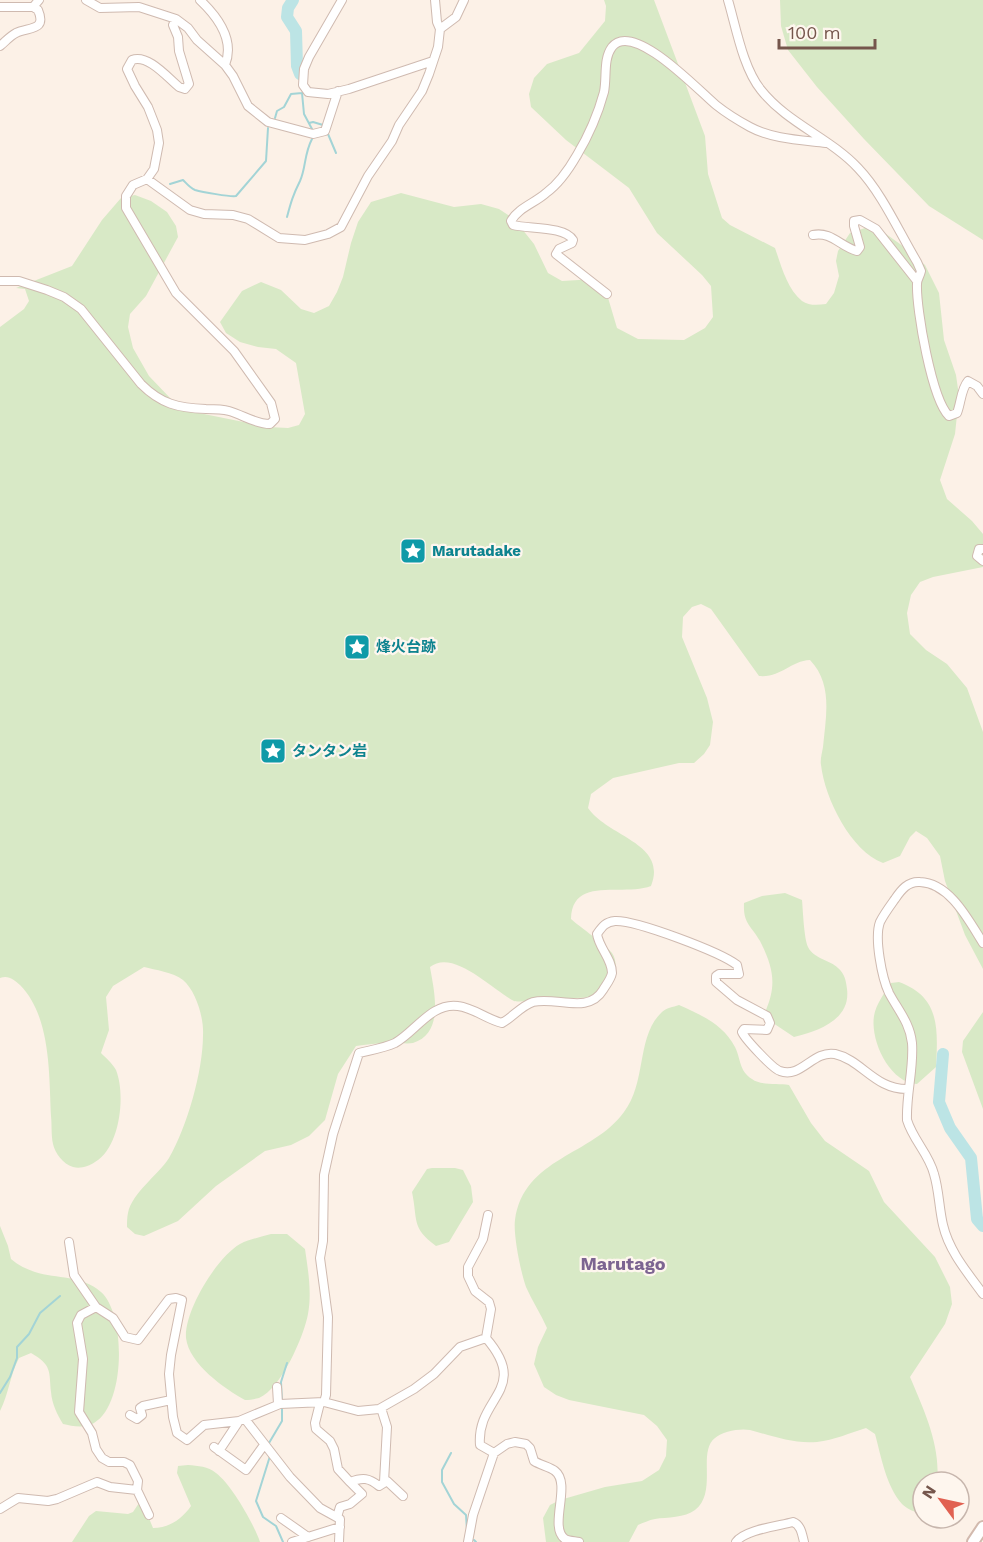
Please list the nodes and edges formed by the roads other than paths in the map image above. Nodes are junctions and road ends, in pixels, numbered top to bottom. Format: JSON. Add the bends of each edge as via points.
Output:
{"nodes":[{"id":1,"x":39,"y":0,"type":"edge"},
{"id":2,"x":86,"y":0,"type":"edge"},
{"id":3,"x":200,"y":0,"type":"edge"},
{"id":4,"x":342,"y":0,"type":"edge"},
{"id":5,"x":435,"y":0,"type":"edge"},
{"id":6,"x":464,"y":0,"type":"edge"},
{"id":7,"x":728,"y":0,"type":"edge"},
{"id":8,"x":0,"y":7,"type":"edge"},
{"id":9,"x":33,"y":7,"type":"junction"},
{"id":10,"x":176,"y":19,"type":"junction"},
{"id":11,"x":440,"y":29,"type":"junction"},
{"id":12,"x":0,"y":46,"type":"edge"},
{"id":13,"x":433,"y":61,"type":"junction"},
{"id":14,"x":225,"y":65,"type":"junction"},
{"id":15,"x":338,"y":92,"type":"junction"},
{"id":16,"x":826,"y":143,"type":"junction"},
{"id":17,"x":147,"y":179,"type":"junction"},
{"id":18,"x":813,"y":235,"type":"dead end"},
{"id":19,"x":917,"y":280,"type":"junction"},
{"id":20,"x":0,"y":281,"type":"edge"},
{"id":21,"x":607,"y":294,"type":"dead end"},
{"id":22,"x":983,"y":394,"type":"edge"},
{"id":23,"x":983,"y":549,"type":"edge"},
{"id":24,"x":983,"y":561,"type":"edge"},
{"id":25,"x":983,"y":943,"type":"edge"},
{"id":26,"x":908,"y":1089,"type":"junction"},
{"id":27,"x":488,"y":1215,"type":"dead end"},
{"id":28,"x":69,"y":1242,"type":"dead end"},
{"id":29,"x":983,"y":1294,"type":"edge"},
{"id":30,"x":96,"y":1307,"type":"junction"},
{"id":31,"x":486,"y":1338,"type":"junction"},
{"id":32,"x":277,"y":1387,"type":"dead end"},
{"id":33,"x":171,"y":1400,"type":"junction"},
{"id":34,"x":322,"y":1402,"type":"junction"},
{"id":35,"x":280,"y":1404,"type":"junction"},
{"id":36,"x":381,"y":1408,"type":"junction"},
{"id":37,"x":130,"y":1415,"type":"dead end"},
{"id":38,"x":242,"y":1420,"type":"junction"},
{"id":39,"x":264,"y":1445,"type":"junction"},
{"id":40,"x":494,"y":1453,"type":"junction"},
{"id":41,"x":350,"y":1482,"type":"junction"},
{"id":42,"x":384,"y":1482,"type":"junction"},
{"id":43,"x":137,"y":1490,"type":"junction"},
{"id":44,"x":403,"y":1496,"type":"dead end"},
{"id":45,"x":0,"y":1509,"type":"edge"},
{"id":46,"x":149,"y":1515,"type":"dead end"},
{"id":47,"x":337,"y":1517,"type":"junction"},
{"id":48,"x":281,"y":1518,"type":"dead end"},
{"id":49,"x":340,"y":1527,"type":"junction"},
{"id":50,"x":983,"y":1527,"type":"edge"},
{"id":51,"x":308,"y":1537,"type":"junction"},
{"id":52,"x":292,"y":1542,"type":"edge"},
{"id":53,"x":339,"y":1542,"type":"edge"},
{"id":54,"x":468,"y":1542,"type":"edge"},
{"id":55,"x":579,"y":1542,"type":"edge"},
{"id":56,"x":736,"y":1542,"type":"edge"},
{"id":57,"x":804,"y":1542,"type":"edge"},
{"id":58,"x":973,"y":1542,"type":"edge"}],
"edges":[{"from":1,"to":9,"type":"street"},
{"from":2,"to":10,"type":"street","via":[[100,8],[139,7]]},
{"from":3,"to":14,"type":"street","via":[[225,32],[229,56]]},
{"from":4,"to":15,"type":"street","via":[[309,57],[303,78],[308,93]]},
{"from":5,"to":11,"type":"street"},
{"from":6,"to":11,"type":"street","via":[[456,17]]},
{"from":7,"to":16,"type":"street","via":[[747,62],[761,90]]},
{"from":8,"to":9,"type":"street"},
{"from":9,"to":12,"type":"street","via":[[40,16],[35,28],[16,34]]},
{"from":10,"to":14,"type":"street"},
{"from":10,"to":17,"type":"street","via":[[173,25],[189,84],[185,89],[144,59],[132,60],[127,69],[157,130],[157,158]]},
{"from":11,"to":13,"type":"street"},
{"from":13,"to":15,"type":"street"},
{"from":13,"to":17,"type":"street","via":[[422,91],[341,227],[328,234],[305,240],[279,238],[248,219],[190,210]]},
{"from":14,"to":15,"type":"street","via":[[248,106],[268,122],[313,134],[325,131]]},
{"from":16,"to":19,"type":"street","via":[[858,167],[870,184],[917,262],[921,271]]},
{"from":16,"to":21,"type":"street","via":[[773,135],[751,127],[638,43],[617,43],[607,58],[598,112],[578,154],[561,180],[514,214],[511,221],[513,225],[562,231],[571,236],[572,243],[556,254]]},
{"from":17,"to":20,"type":"street","via":[[133,185],[126,196],[126,208],[176,293],[225,341],[271,403],[275,419],[270,424],[230,411],[165,403],[141,384],[81,309],[47,290],[19,281]]},
{"from":18,"to":19,"type":"street","via":[[833,238],[857,251],[860,247],[854,221],[860,220],[876,230]]},
{"from":19,"to":22,"type":"street","via":[[928,362],[940,404],[949,416],[957,413],[968,381]]},
{"from":23,"to":24,"type":"street","via":[[979,549],[977,556]]},
{"from":25,"to":26,"type":"street","via":[[949,896],[921,882],[900,892],[879,924],[885,982],[904,1015],[912,1042]]},
{"from":26,"to":29,"type":"street","via":[[907,1120],[935,1176],[944,1228],[958,1259]]},
{"from":26,"to":34,"type":"street","via":[[889,1087],[835,1054],[822,1054],[800,1069],[779,1071],[741,1032],[767,1030],[767,1016],[737,1000],[716,982],[718,974],[739,974],[737,965],[728,958],[633,923],[614,921],[606,923],[597,934],[612,974],[599,996],[592,1000],[581,1004],[532,1003],[502,1023],[469,1008],[446,1007],[393,1043],[358,1053],[324,1175],[320,1258],[327,1317],[326,1395]]},
{"from":27,"to":31,"type":"street","via":[[483,1239],[468,1267],[475,1292],[489,1302],[491,1309]]},
{"from":28,"to":30,"type":"street","via":[[74,1275]]},
{"from":30,"to":33,"type":"street","via":[[112,1318],[125,1337],[138,1340],[169,1299],[182,1300],[171,1355]]},
{"from":30,"to":43,"type":"street","via":[[81,1315],[77,1323],[83,1359],[79,1412],[102,1458],[130,1465],[138,1481]]},
{"from":31,"to":36,"type":"street","via":[[460,1347],[434,1374]]},
{"from":31,"to":40,"type":"street","via":[[502,1363],[505,1377],[479,1436],[480,1445]]},
{"from":32,"to":35,"type":"street"},
{"from":33,"to":37,"type":"street","via":[[143,1406],[137,1419]]},
{"from":33,"to":38,"type":"street","via":[[177,1433],[187,1440],[204,1425]]},
{"from":34,"to":35,"type":"street"},
{"from":34,"to":36,"type":"street","via":[[358,1411]]},
{"from":34,"to":41,"type":"street","via":[[316,1429],[330,1441],[338,1469]]},
{"from":35,"to":38,"type":"street"},
{"from":36,"to":42,"type":"street","via":[[387,1427]]},
{"from":38,"to":39,"type":"street"},
{"from":38,"to":39,"type":"street","via":[[216,1449],[249,1472]]},
{"from":39,"to":47,"type":"street","via":[[320,1508]]},
{"from":40,"to":54,"type":"street"},
{"from":40,"to":55,"type":"street","via":[[507,1443],[526,1444],[534,1461],[555,1471],[561,1488],[559,1527],[563,1537]]},
{"from":41,"to":42,"type":"street","via":[[370,1479],[379,1486]]},
{"from":41,"to":47,"type":"street","via":[[362,1494],[340,1507]]},
{"from":42,"to":44,"type":"street"},
{"from":43,"to":45,"type":"street","via":[[97,1482],[48,1501],[18,1498]]},
{"from":43,"to":46,"type":"street"},
{"from":47,"to":49,"type":"street"},
{"from":48,"to":51,"type":"street"},
{"from":49,"to":51,"type":"street"},
{"from":49,"to":53,"type":"street"},
{"from":50,"to":58,"type":"street"},
{"from":51,"to":52,"type":"street"},
{"from":56,"to":57,"type":"street","via":[[748,1532],[793,1522],[801,1530]]}]}
